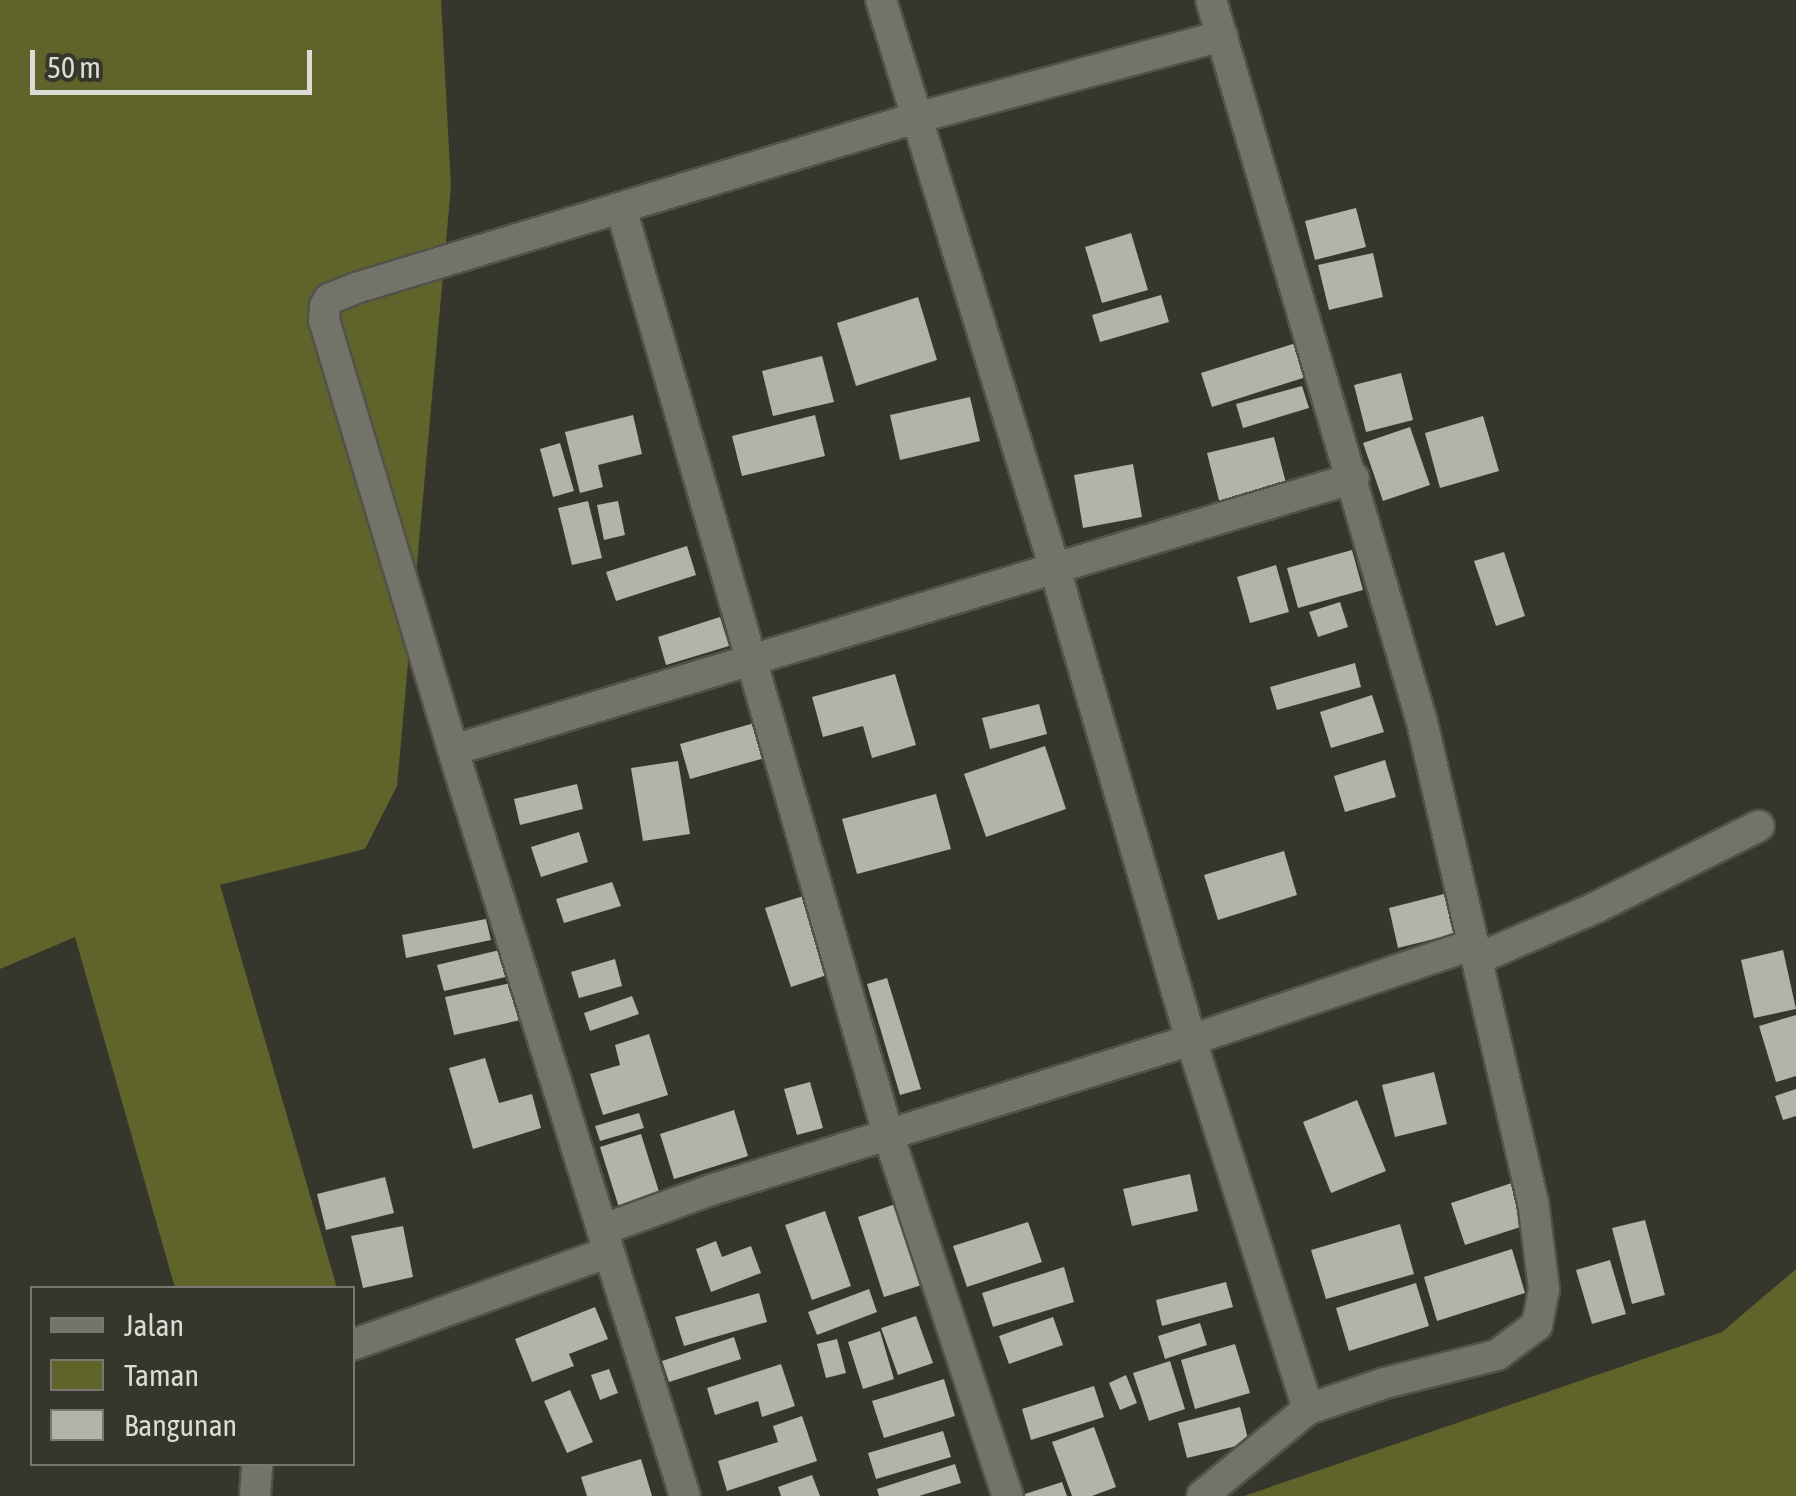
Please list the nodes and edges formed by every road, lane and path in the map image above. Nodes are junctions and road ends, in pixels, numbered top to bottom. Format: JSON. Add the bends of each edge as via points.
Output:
{"nodes":[{"id":1,"x":881,"y":0,"type":"edge"},
{"id":2,"x":1212,"y":0,"type":"edge"},
{"id":3,"x":1222,"y":36,"type":"junction"},
{"id":4,"x":916,"y":118,"type":"junction"},
{"id":5,"x":621,"y":208,"type":"junction"},
{"id":6,"x":1354,"y":478,"type":"junction"},
{"id":7,"x":1055,"y":569,"type":"junction"},
{"id":8,"x":751,"y":658,"type":"junction"},
{"id":9,"x":453,"y":750,"type":"junction"},
{"id":10,"x":1759,"y":826,"type":"dead end"},
{"id":11,"x":1475,"y":951,"type":"junction"},
{"id":12,"x":1191,"y":1040,"type":"junction"},
{"id":13,"x":889,"y":1137,"type":"junction"},
{"id":14,"x":605,"y":1241,"type":"junction"},
{"id":15,"x":355,"y":1344,"type":"edge"},
{"id":16,"x":1308,"y":1409,"type":"junction"},
{"id":17,"x":257,"y":1466,"type":"edge"},
{"id":18,"x":255,"y":1496,"type":"edge"},
{"id":19,"x":686,"y":1496,"type":"edge"},
{"id":20,"x":1008,"y":1496,"type":"edge"},
{"id":21,"x":1202,"y":1496,"type":"edge"}],
"edges":[{"from":1,"to":4,"type":"street"},
{"from":2,"to":3,"type":"street"},
{"from":3,"to":4,"type":"street"},
{"from":3,"to":6,"type":"street"},
{"from":4,"to":5,"type":"street"},
{"from":4,"to":7,"type":"street"},
{"from":5,"to":8,"type":"street"},
{"from":5,"to":9,"type":"street","via":[[356,288],[325,306]]},
{"from":6,"to":7,"type":"street"},
{"from":6,"to":11,"type":"street","via":[[1422,722]]},
{"from":7,"to":8,"type":"street"},
{"from":7,"to":12,"type":"street"},
{"from":8,"to":9,"type":"street"},
{"from":8,"to":13,"type":"street"},
{"from":9,"to":14,"type":"street"},
{"from":10,"to":11,"type":"street","via":[[1597,907]]},
{"from":11,"to":12,"type":"street"},
{"from":11,"to":16,"type":"street","via":[[1533,1202],[1542,1316],[1496,1355]]},
{"from":12,"to":13,"type":"street"},
{"from":12,"to":16,"type":"street"},
{"from":13,"to":14,"type":"street","via":[[711,1190]]},
{"from":13,"to":20,"type":"street"},
{"from":14,"to":15,"type":"street"},
{"from":14,"to":19,"type":"street"},
{"from":16,"to":21,"type":"street"},
{"from":17,"to":18,"type":"street"}]}
